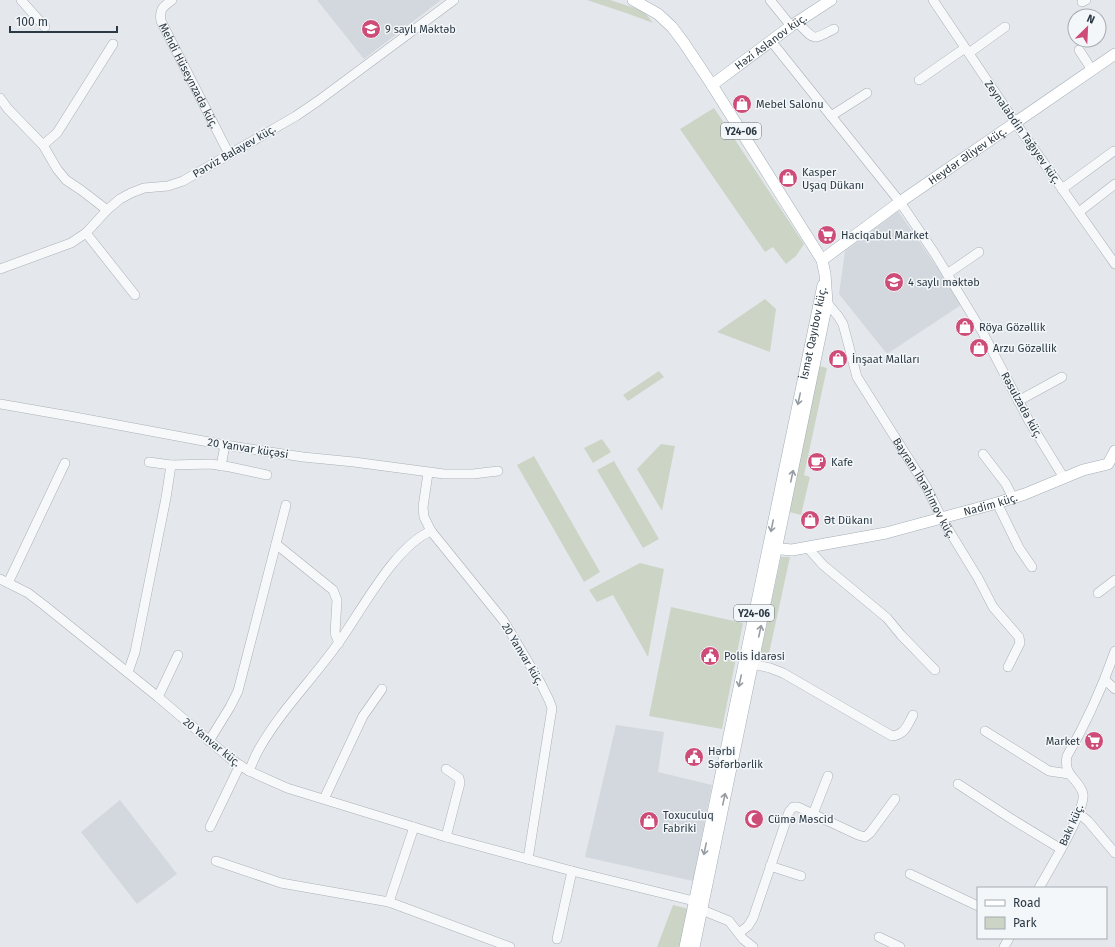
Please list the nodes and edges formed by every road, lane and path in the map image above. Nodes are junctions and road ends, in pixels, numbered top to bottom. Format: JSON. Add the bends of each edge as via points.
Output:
{"nodes":[{"id":1,"x":20,"y":0,"type":"edge"},
{"id":2,"x":172,"y":0,"type":"edge"},
{"id":3,"x":454,"y":0,"type":"edge"},
{"id":4,"x":633,"y":0,"type":"edge"},
{"id":5,"x":770,"y":0,"type":"edge"},
{"id":6,"x":831,"y":0,"type":"edge"},
{"id":7,"x":933,"y":0,"type":"edge"},
{"id":8,"x":794,"y":24,"type":"junction"},
{"id":9,"x":45,"y":27,"type":"dead end"},
{"id":10,"x":1005,"y":27,"type":"dead end"},
{"id":11,"x":834,"y":29,"type":"dead end"},
{"id":12,"x":771,"y":41,"type":"junction"},
{"id":13,"x":113,"y":44,"type":"dead end"},
{"id":14,"x":967,"y":50,"type":"junction"},
{"id":15,"x":1079,"y":50,"type":"dead end"},
{"id":16,"x":1115,"y":54,"type":"edge"},
{"id":17,"x":1092,"y":70,"type":"junction"},
{"id":18,"x":919,"y":80,"type":"dead end"},
{"id":19,"x":712,"y":85,"type":"junction"},
{"id":20,"x":867,"y":93,"type":"dead end"},
{"id":21,"x":0,"y":98,"type":"edge"},
{"id":22,"x":831,"y":116,"type":"junction"},
{"id":23,"x":1015,"y":122,"type":"junction"},
{"id":24,"x":43,"y":145,"type":"junction"},
{"id":25,"x":1114,"y":151,"type":"edge"},
{"id":26,"x":229,"y":154,"type":"junction"},
{"id":27,"x":1115,"y":184,"type":"edge"},
{"id":28,"x":1062,"y":189,"type":"junction"},
{"id":29,"x":900,"y":202,"type":"junction"},
{"id":30,"x":107,"y":210,"type":"junction"},
{"id":31,"x":1078,"y":212,"type":"junction"},
{"id":32,"x":86,"y":233,"type":"junction"},
{"id":33,"x":980,"y":252,"type":"dead end"},
{"id":34,"x":822,"y":260,"type":"junction"},
{"id":35,"x":1115,"y":264,"type":"edge"},
{"id":36,"x":0,"y":269,"type":"edge"},
{"id":37,"x":947,"y":274,"type":"junction"},
{"id":38,"x":825,"y":279,"type":"junction"},
{"id":39,"x":135,"y":295,"type":"dead end"},
{"id":40,"x":827,"y":303,"type":"junction"},
{"id":41,"x":1062,"y":377,"type":"dead end"},
{"id":42,"x":1018,"y":400,"type":"junction"},
{"id":43,"x":0,"y":404,"type":"edge"},
{"id":44,"x":225,"y":445,"type":"junction"},
{"id":45,"x":1115,"y":451,"type":"edge"},
{"id":46,"x":983,"y":454,"type":"dead end"},
{"id":47,"x":149,"y":462,"type":"dead end"},
{"id":48,"x":65,"y":463,"type":"dead end"},
{"id":49,"x":1112,"y":464,"type":"edge"},
{"id":50,"x":171,"y":465,"type":"junction"},
{"id":51,"x":221,"y":466,"type":"junction"},
{"id":52,"x":498,"y":471,"type":"dead end"},
{"id":53,"x":428,"y":472,"type":"junction"},
{"id":54,"x":267,"y":475,"type":"dead end"},
{"id":55,"x":1064,"y":478,"type":"junction"},
{"id":56,"x":1012,"y":498,"type":"junction"},
{"id":57,"x":997,"y":503,"type":"junction"},
{"id":58,"x":286,"y":505,"type":"dead end"},
{"id":59,"x":942,"y":519,"type":"junction"},
{"id":60,"x":431,"y":531,"type":"junction"},
{"id":61,"x":276,"y":544,"type":"junction"},
{"id":62,"x":807,"y":547,"type":"junction"},
{"id":63,"x":772,"y":549,"type":"junction"},
{"id":64,"x":1032,"y":567,"type":"dead end"},
{"id":65,"x":1115,"y":580,"type":"edge"},
{"id":66,"x":4,"y":581,"type":"edge"},
{"id":67,"x":1098,"y":593,"type":"dead end"},
{"id":68,"x":339,"y":642,"type":"junction"},
{"id":69,"x":1115,"y":651,"type":"edge"},
{"id":70,"x":178,"y":655,"type":"dead end"},
{"id":71,"x":753,"y":664,"type":"junction"},
{"id":72,"x":1008,"y":667,"type":"dead end"},
{"id":73,"x":935,"y":670,"type":"dead end"},
{"id":74,"x":128,"y":672,"type":"junction"},
{"id":75,"x":1105,"y":680,"type":"junction"},
{"id":76,"x":382,"y":689,"type":"dead end"},
{"id":77,"x":1115,"y":689,"type":"edge"},
{"id":78,"x":158,"y":697,"type":"junction"},
{"id":79,"x":913,"y":715,"type":"dead end"},
{"id":80,"x":984,"y":731,"type":"dead end"},
{"id":81,"x":209,"y":741,"type":"junction"},
{"id":82,"x":240,"y":765,"type":"junction"},
{"id":83,"x":446,"y":769,"type":"dead end"},
{"id":84,"x":249,"y":771,"type":"junction"},
{"id":85,"x":1069,"y":774,"type":"junction"},
{"id":86,"x":828,"y":776,"type":"dead end"},
{"id":87,"x":958,"y":784,"type":"dead end"},
{"id":88,"x":324,"y":799,"type":"junction"},
{"id":89,"x":895,"y":799,"type":"dead end"},
{"id":90,"x":813,"y":814,"type":"junction"},
{"id":91,"x":1078,"y":814,"type":"junction"},
{"id":92,"x":210,"y":827,"type":"dead end"},
{"id":93,"x":414,"y":827,"type":"junction"},
{"id":94,"x":446,"y":837,"type":"junction"},
{"id":95,"x":1061,"y":849,"type":"junction"},
{"id":96,"x":1115,"y":853,"type":"edge"},
{"id":97,"x":528,"y":859,"type":"junction"},
{"id":98,"x":216,"y":861,"type":"dead end"},
{"id":99,"x":770,"y":866,"type":"junction"},
{"id":100,"x":572,"y":872,"type":"junction"},
{"id":101,"x":910,"y":874,"type":"dead end"},
{"id":102,"x":801,"y":876,"type":"dead end"},
{"id":103,"x":1040,"y":887,"type":"edge"},
{"id":104,"x":694,"y":901,"type":"junction"},
{"id":105,"x":389,"y":902,"type":"junction"},
{"id":106,"x":977,"y":906,"type":"edge"},
{"id":107,"x":702,"y":910,"type":"junction"},
{"id":108,"x":739,"y":933,"type":"junction"},
{"id":109,"x":879,"y":937,"type":"dead end"},
{"id":110,"x":557,"y":939,"type":"dead end"},
{"id":111,"x":510,"y":947,"type":"edge"},
{"id":112,"x":685,"y":947,"type":"edge"},
{"id":113,"x":694,"y":947,"type":"edge"},
{"id":114,"x":753,"y":947,"type":"edge"},
{"id":115,"x":900,"y":947,"type":"edge"}],
"edges":[{"from":1,"to":9,"type":"street"},
{"from":2,"to":26,"type":"street","name":"Mehdi Hüseynzadə küç.","via":[[162,8],[161,21]]},
{"from":3,"to":26,"type":"street","name":"Pərviz Balayev küç.","via":[[318,102]]},
{"from":4,"to":19,"type":"main road","number":"Y24-06","via":[[658,14],[672,27]]},
{"from":5,"to":8,"type":"street"},
{"from":6,"to":8,"type":"main road","name":"Həzi Aslanov küç."},
{"from":7,"to":14,"type":"street","name":"Zeynalabdin Tağıyev küç."},
{"from":8,"to":11,"type":"street","via":[[812,37],[818,38]]},
{"from":8,"to":12,"type":"main road","name":"Həzi Aslanov küç."},
{"from":10,"to":14,"type":"street"},
{"from":12,"to":19,"type":"main road","name":"Həzi Aslanov küç."},
{"from":12,"to":22,"type":"street","name":"Rəsulzadə küç."},
{"from":13,"to":24,"type":"street","via":[[57,133]]},
{"from":14,"to":18,"type":"street"},
{"from":14,"to":23,"type":"street","name":"Zeynalabdin Tağıyev küç."},
{"from":15,"to":17,"type":"street"},
{"from":16,"to":17,"type":"main road","name":"Heydər Əliyev küç."},
{"from":17,"to":23,"type":"main road","name":"Heydər Əliyev küç."},
{"from":19,"to":34,"type":"main road","number":"Y24-06"},
{"from":20,"to":22,"type":"street"},
{"from":21,"to":24,"type":"street"},
{"from":22,"to":29,"type":"street","name":"Rəsulzadə küç."},
{"from":23,"to":28,"type":"street","name":"Zeynalabdin Tağıyev küç."},
{"from":23,"to":29,"type":"main road","name":"Heydər Əliyev küç."},
{"from":24,"to":30,"type":"street","via":[[66,180]]},
{"from":25,"to":28,"type":"street"},
{"from":26,"to":30,"type":"street","name":"Pərviz Balayev küç.","via":[[183,181],[131,193]]},
{"from":27,"to":31,"type":"street"},
{"from":28,"to":31,"type":"street","name":"Zeynalabdin Tağıyev küç."},
{"from":29,"to":34,"type":"main road","name":"Heydər Əliyev küç."},
{"from":29,"to":37,"type":"street","name":"Rəsulzadə küç."},
{"from":30,"to":32,"type":"street","name":"Pərviz Balayev küç."},
{"from":31,"to":35,"type":"street","name":"Zeynalabdin Tağıyev küç."},
{"from":32,"to":36,"type":"street","name":"Pərviz Balayev küç.","via":[[71,243]]},
{"from":32,"to":39,"type":"street"},
{"from":33,"to":37,"type":"street"},
{"from":34,"to":38,"type":"main road","number":"Y24-06"},
{"from":37,"to":42,"type":"street","name":"Rəsulzadə küç."},
{"from":38,"to":40,"type":"main road","name":"İsmət Qayıbov küç.","number":"Y24-06"},
{"from":38,"to":63,"type":"main road","name":"İsmət Qayıbov küç.","number":"Y24-06","one_way":true},
{"from":40,"to":59,"type":"street","name":"Bayram İbrahimov küç.","via":[[843,324],[857,377],[927,488]]},
{"from":63,"to":40,"type":"main road","name":"İsmət Qayıbov küç.","number":"Y24-06","one_way":true},
{"from":41,"to":42,"type":"street"},
{"from":42,"to":55,"type":"street","name":"Rəsulzadə küç."},
{"from":43,"to":44,"type":"street","name":"20 Yanvar küçəsi"},
{"from":44,"to":51,"type":"street"},
{"from":44,"to":53,"type":"street","name":"20 Yanvar küçəsi"},
{"from":45,"to":49,"type":"main road"},
{"from":46,"to":56,"type":"street","via":[[1006,484]]},
{"from":47,"to":50,"type":"street"},
{"from":48,"to":66,"type":"street"},
{"from":49,"to":55,"type":"main road","name":"Nadim küç.","via":[[1082,470]]},
{"from":50,"to":51,"type":"street"},
{"from":50,"to":74,"type":"street","via":[[136,644]]},
{"from":51,"to":54,"type":"street"},
{"from":52,"to":53,"type":"street","name":"20 Yanvar küçəsi","via":[[474,474]]},
{"from":53,"to":60,"type":"street","name":"20 Yanvar küç.","via":[[423,507],[424,517]]},
{"from":55,"to":56,"type":"main road","name":"Nadim küç."},
{"from":56,"to":57,"type":"main road","name":"Nadim küç."},
{"from":57,"to":59,"type":"main road","name":"Nadim küç."},
{"from":57,"to":64,"type":"street","via":[[1019,548]]},
{"from":58,"to":61,"type":"street"},
{"from":59,"to":62,"type":"main road","name":"Nadim küç.","via":[[886,533]]},
{"from":59,"to":72,"type":"street","name":"Bayram İbrahimov küç.","via":[[993,607],[1020,637]]},
{"from":60,"to":68,"type":"street","via":[[416,539],[395,562]]},
{"from":60,"to":97,"type":"street","name":"20 Yanvar küç.","via":[[503,620],[552,708]]},
{"from":61,"to":68,"type":"street","via":[[333,590],[337,600],[335,633]]},
{"from":61,"to":81,"type":"street","via":[[238,691]]},
{"from":62,"to":63,"type":"main road","name":"Nadim küç.","via":[[792,550]]},
{"from":62,"to":73,"type":"street","via":[[823,565],[887,618]]},
{"from":71,"to":63,"type":"main road","name":"İsmət Qayıbov küç.","number":"Y24-06","one_way":true},
{"from":63,"to":104,"type":"main road","name":"İsmət Qayıbov küç.","number":"Y24-06","one_way":true},
{"from":65,"to":67,"type":"street"},
{"from":66,"to":74,"type":"street","name":"20 Yanvar küç.","via":[[28,593]]},
{"from":68,"to":84,"type":"street","via":[[269,732]]},
{"from":69,"to":75,"type":"street","name":"Bakı küç."},
{"from":70,"to":78,"type":"street"},
{"from":71,"to":79,"type":"street","via":[[783,673],[892,736],[898,736],[903,732]]},
{"from":107,"to":71,"type":"main road","name":"İsmət Qayıbov küç.","number":"Y24-06","one_way":true},
{"from":74,"to":78,"type":"street","name":"20 Yanvar küç."},
{"from":75,"to":77,"type":"street"},
{"from":75,"to":85,"type":"street","name":"Bakı küç.","via":[[1067,756]]},
{"from":76,"to":88,"type":"street","via":[[363,716]]},
{"from":78,"to":81,"type":"street","name":"20 Yanvar küç."},
{"from":80,"to":85,"type":"street","via":[[1049,771]]},
{"from":81,"to":82,"type":"street","name":"20 Yanvar küç."},
{"from":82,"to":84,"type":"street","name":"20 Yanvar küç."},
{"from":82,"to":92,"type":"street"},
{"from":83,"to":94,"type":"street","via":[[459,778],[460,783]]},
{"from":84,"to":88,"type":"street","name":"20 Yanvar küç.","via":[[288,788]]},
{"from":85,"to":91,"type":"street","name":"Bakı küç.","via":[[1082,794],[1083,803]]},
{"from":86,"to":90,"type":"street"},
{"from":87,"to":95,"type":"street"},
{"from":88,"to":93,"type":"street","name":"20 Yanvar küç."},
{"from":89,"to":90,"type":"street","via":[[865,836]]},
{"from":90,"to":99,"type":"street","via":[[792,807]]},
{"from":91,"to":95,"type":"street","name":"Bakı küç."},
{"from":91,"to":96,"type":"street","via":[[1088,821]]},
{"from":93,"to":94,"type":"street","name":"20 Yanvar küç."},
{"from":93,"to":105,"type":"street"},
{"from":94,"to":97,"type":"street","name":"20 Yanvar küç."},
{"from":95,"to":103,"type":"street","name":"Bakı küç."},
{"from":97,"to":100,"type":"street","name":"20 Yanvar küç."},
{"from":98,"to":105,"type":"street","via":[[281,883]]},
{"from":99,"to":102,"type":"street"},
{"from":99,"to":108,"type":"street","via":[[753,918]]},
{"from":100,"to":104,"type":"street","name":"20 Yanvar küç."},
{"from":100,"to":110,"type":"street"},
{"from":101,"to":106,"type":"street"},
{"from":104,"to":112,"type":"main road","name":"İsmət Qayıbov küç.","number":"Y24-06"},
{"from":105,"to":111,"type":"street"},
{"from":107,"to":108,"type":"street","via":[[729,921]]},
{"from":107,"to":113,"type":"main road","name":"İsmət Qayıbov küç.","number":"Y24-06"},
{"from":108,"to":114,"type":"street"},
{"from":109,"to":115,"type":"street"}]}
